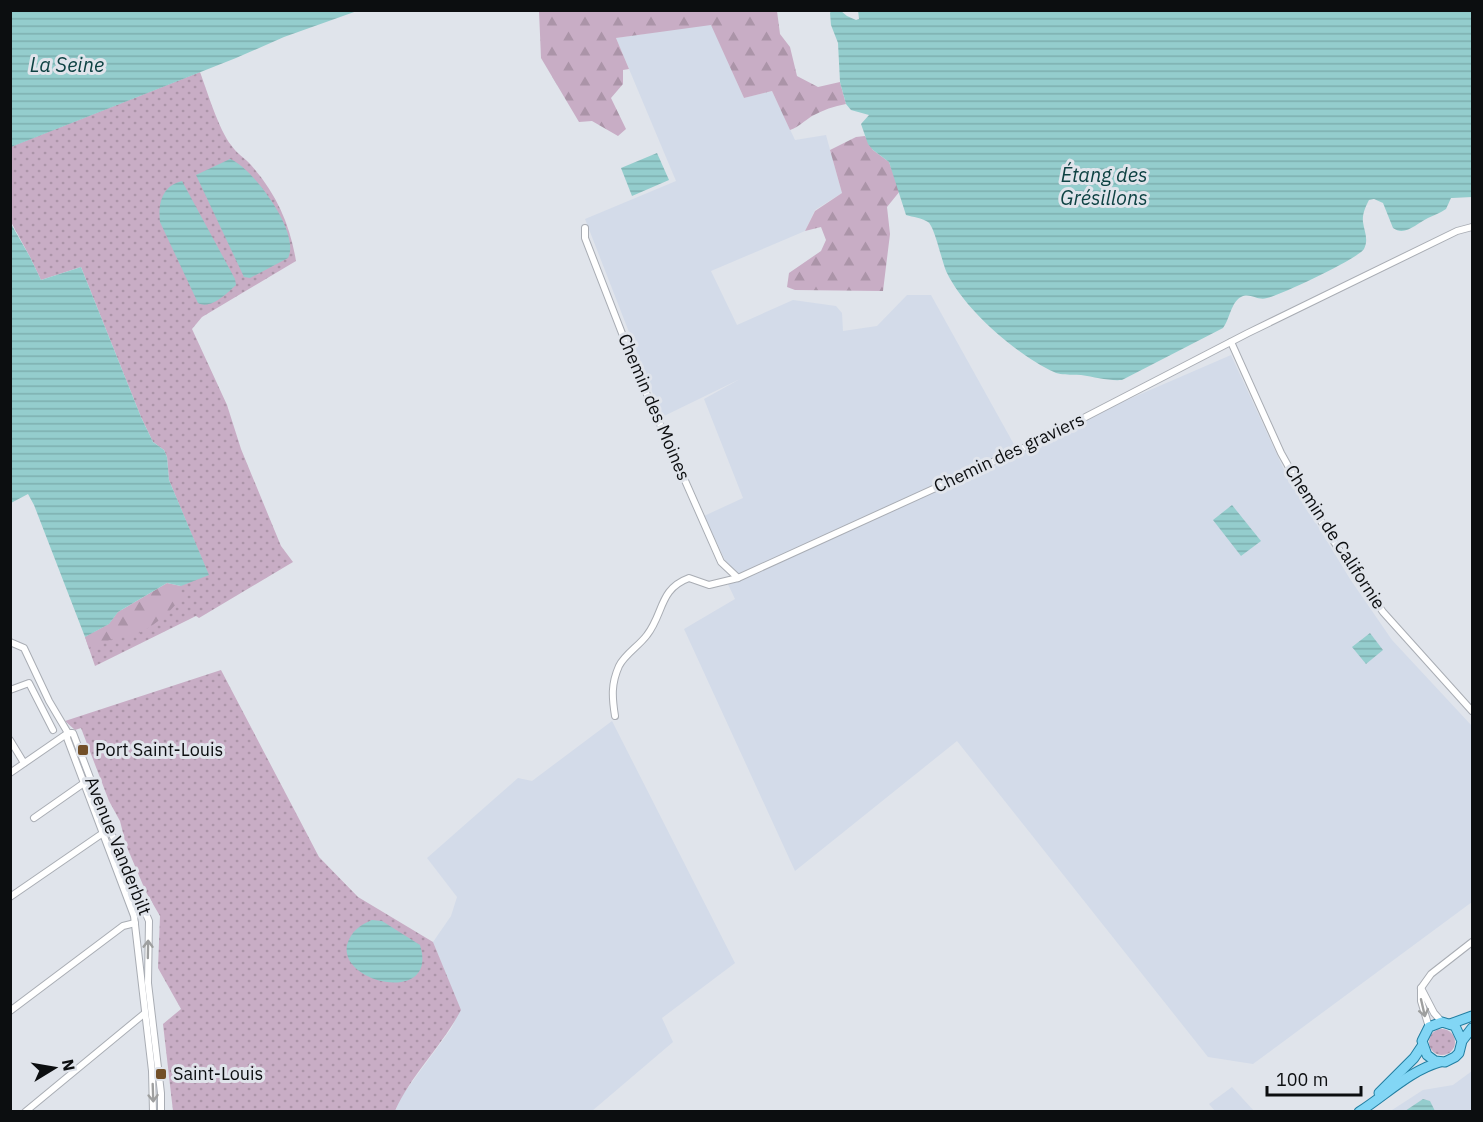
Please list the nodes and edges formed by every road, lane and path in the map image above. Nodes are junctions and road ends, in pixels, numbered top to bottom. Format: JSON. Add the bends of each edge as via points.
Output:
{"nodes":[{"id":1,"x":1473,"y":227,"type":"edge"},
{"id":2,"x":585,"y":228,"type":"dead end"},
{"id":3,"x":1231,"y":342,"type":"junction"},
{"id":4,"x":738,"y":578,"type":"junction"},
{"id":5,"x":10,"y":642,"type":"edge"},
{"id":6,"x":10,"y":690,"type":"edge"},
{"id":7,"x":49,"y":701,"type":"junction"},
{"id":8,"x":40,"y":705,"type":"junction"},
{"id":9,"x":1473,"y":711,"type":"edge"},
{"id":10,"x":615,"y":716,"type":"dead end"},
{"id":11,"x":53,"y":730,"type":"dead end"},
{"id":12,"x":68,"y":733,"type":"junction"},
{"id":13,"x":10,"y":740,"type":"edge"},
{"id":14,"x":24,"y":763,"type":"junction"},
{"id":15,"x":10,"y":773,"type":"edge"},
{"id":16,"x":84,"y":783,"type":"junction"},
{"id":17,"x":34,"y":819,"type":"dead end"},
{"id":18,"x":103,"y":833,"type":"junction"},
{"id":19,"x":10,"y":897,"type":"edge"},
{"id":20,"x":135,"y":923,"type":"junction"},
{"id":21,"x":1473,"y":942,"type":"edge"},
{"id":22,"x":1421,"y":988,"type":"junction"},
{"id":23,"x":10,"y":1011,"type":"edge"},
{"id":24,"x":145,"y":1013,"type":"junction"},
{"id":25,"x":1473,"y":1016,"type":"edge"},
{"id":26,"x":1446,"y":1023,"type":"junction"},
{"id":27,"x":1429,"y":1027,"type":"junction"},
{"id":28,"x":1473,"y":1028,"type":"edge"},
{"id":29,"x":1462,"y":1041,"type":"junction"},
{"id":30,"x":1422,"y":1046,"type":"junction"},
{"id":31,"x":1440,"y":1062,"type":"junction"},
{"id":32,"x":25,"y":1112,"type":"edge"},
{"id":33,"x":153,"y":1112,"type":"edge"},
{"id":34,"x":161,"y":1112,"type":"edge"},
{"id":35,"x":1359,"y":1112,"type":"edge"}],
"edges":[{"from":1,"to":3,"type":"street","name":"Chemin des graviers","via":[[1457,231]]},
{"from":2,"to":4,"type":"street","name":"Chemin des Moines","via":[[585,238],[642,383],[721,562]]},
{"from":3,"to":4,"type":"street","name":"Chemin des graviers","via":[[1043,439]]},
{"from":3,"to":9,"type":"street","name":"Chemin de Californie","via":[[1281,453],[1338,548],[1383,612]]},
{"from":4,"to":10,"type":"street","name":"Chemin des graviers","via":[[709,585],[689,578],[669,590],[647,635],[620,665],[611,693]]},
{"from":5,"to":7,"type":"street","name":"Avenue Vanderbilt","via":[[24,648]]},
{"from":6,"to":8,"type":"street","via":[[28,683]]},
{"from":7,"to":8,"type":"street"},
{"from":7,"to":12,"type":"street","name":"Avenue Vanderbilt"},
{"from":8,"to":11,"type":"street"},
{"from":12,"to":14,"type":"street"},
{"from":12,"to":16,"type":"street","name":"Avenue Vanderbilt"},
{"from":34,"to":12,"type":"street","name":"Avenue Vanderbilt","one_way":true,"via":[[148,983],[148,921],[73,733]]},
{"from":13,"to":14,"type":"street"},
{"from":14,"to":15,"type":"street"},
{"from":16,"to":17,"type":"street"},
{"from":16,"to":18,"type":"street","name":"Avenue Vanderbilt"},
{"from":18,"to":19,"type":"street"},
{"from":18,"to":20,"type":"street","name":"Avenue Vanderbilt"},
{"from":20,"to":23,"type":"street","via":[[123,926]]},
{"from":20,"to":24,"type":"street","name":"Avenue Vanderbilt"},
{"from":21,"to":22,"type":"street","via":[[1431,974]]},
{"from":22,"to":26,"type":"street","via":[[1434,1013]]},
{"from":22,"to":27,"type":"street","one_way":true},
{"from":24,"to":32,"type":"street"},
{"from":24,"to":33,"type":"street","name":"Avenue Vanderbilt","one_way":true},
{"from":25,"to":26,"type":"main road"},
{"from":26,"to":27,"type":"main road"},
{"from":26,"to":29,"type":"main road","via":[[1458,1030]]},
{"from":27,"to":30,"type":"main road"},
{"from":28,"to":29,"type":"main road"},
{"from":29,"to":31,"type":"main road","via":[[1455,1057]]},
{"from":30,"to":31,"type":"main road","via":[[1430,1058]]},
{"from":30,"to":35,"type":"main road"},
{"from":31,"to":35,"type":"main road","via":[[1428,1065]]}]}
